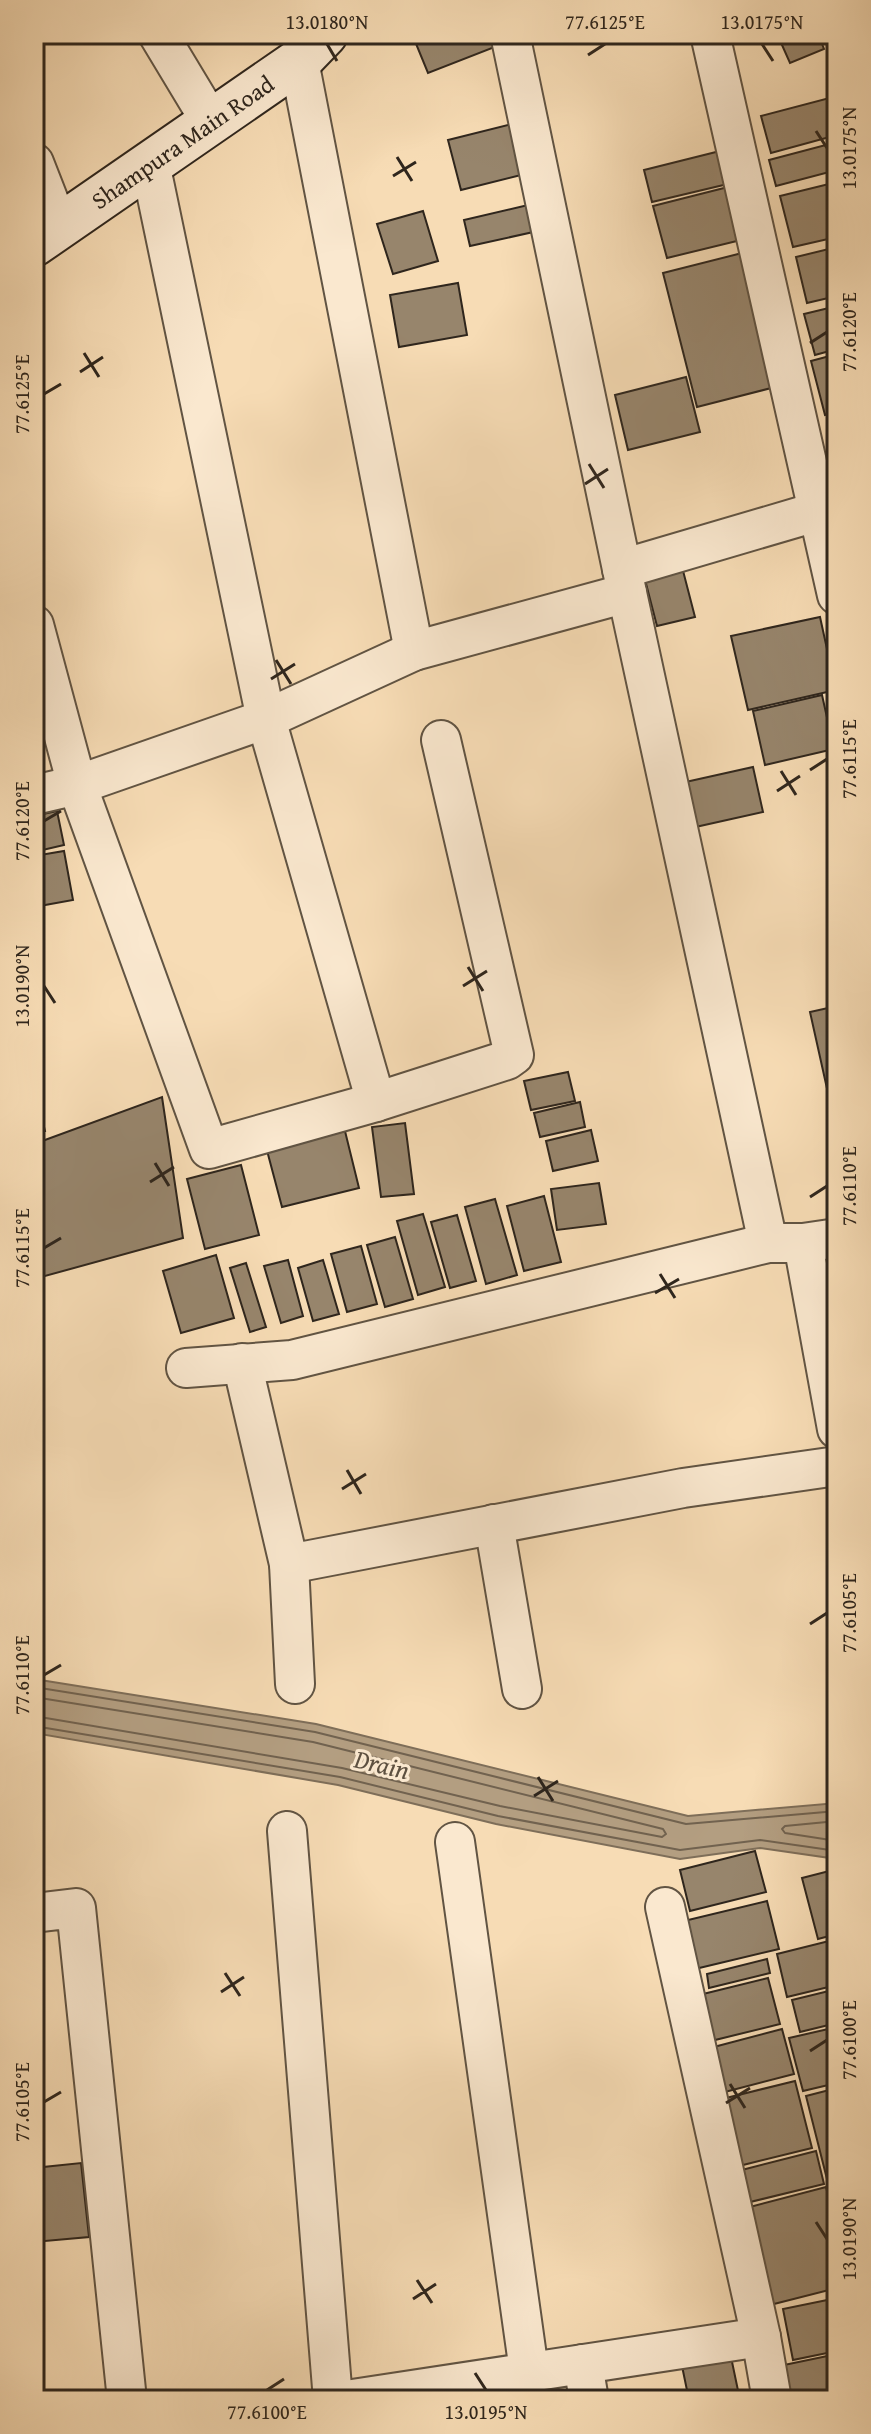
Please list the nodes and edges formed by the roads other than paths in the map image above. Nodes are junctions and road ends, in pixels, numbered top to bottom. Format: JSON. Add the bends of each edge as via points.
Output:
{"nodes":[{"id":1,"x":158,"y":34,"type":"edge"},
{"id":2,"x":510,"y":34,"type":"edge"},
{"id":3,"x":710,"y":34,"type":"edge"},
{"id":4,"x":312,"y":48,"type":"edge"},
{"id":5,"x":211,"y":122,"type":"junction"},
{"id":6,"x":34,"y":163,"type":"edge"},
{"id":7,"x":150,"y":163,"type":"junction"},
{"id":8,"x":46,"y":236,"type":"edge"},
{"id":9,"x":819,"y":511,"type":"junction"},
{"id":10,"x":624,"y":581,"type":"junction"},
{"id":11,"x":837,"y":595,"type":"edge"},
{"id":12,"x":34,"y":625,"type":"edge"},
{"id":13,"x":414,"y":651,"type":"junction"},
{"id":14,"x":266,"y":719,"type":"junction"},
{"id":15,"x":441,"y":740,"type":"dead end"},
{"id":16,"x":77,"y":785,"type":"junction"},
{"id":17,"x":34,"y":795,"type":"edge"},
{"id":18,"x":376,"y":1102,"type":"junction"},
{"id":19,"x":803,"y":1241,"type":"edge"},
{"id":20,"x":242,"y":1363,"type":"junction"},
{"id":21,"x":186,"y":1368,"type":"dead end"},
{"id":22,"x":837,"y":1429,"type":"edge"},
{"id":23,"x":837,"y":1466,"type":"edge"},
{"id":24,"x":494,"y":1524,"type":"junction"},
{"id":25,"x":289,"y":1564,"type":"junction"},
{"id":26,"x":295,"y":1684,"type":"dead end"},
{"id":27,"x":522,"y":1689,"type":"dead end"},
{"id":28,"x":287,"y":1831,"type":"dead end"},
{"id":29,"x":455,"y":1842,"type":"dead end"},
{"id":30,"x":665,"y":1907,"type":"dead end"},
{"id":31,"x":34,"y":1913,"type":"edge"},
{"id":32,"x":761,"y":2337,"type":"junction"},
{"id":33,"x":529,"y":2371,"type":"junction"},
{"id":34,"x":586,"y":2382,"type":"edge"},
{"id":35,"x":370,"y":2398,"type":"edge"},
{"id":36,"x":127,"y":2400,"type":"edge"},
{"id":37,"x":333,"y":2400,"type":"edge"},
{"id":38,"x":772,"y":2400,"type":"edge"}],
"edges":[{"from":1,"to":5,"type":"street"},
{"from":2,"to":10,"type":"street"},
{"from":3,"to":9,"type":"street"},
{"from":4,"to":5,"type":"street","name":"Shampura Main Road"},
{"from":4,"to":13,"type":"street"},
{"from":5,"to":7,"type":"street","name":"Shampura Main Road"},
{"from":6,"to":8,"type":"street"},
{"from":7,"to":8,"type":"street","name":"Shampura Main Road"},
{"from":7,"to":14,"type":"street"},
{"from":9,"to":10,"type":"street"},
{"from":9,"to":11,"type":"street"},
{"from":10,"to":13,"type":"street"},
{"from":10,"to":19,"type":"street"},
{"from":12,"to":16,"type":"street"},
{"from":13,"to":14,"type":"street"},
{"from":14,"to":16,"type":"street"},
{"from":14,"to":18,"type":"street"},
{"from":15,"to":18,"type":"street","via":[[514,1055]]},
{"from":16,"to":17,"type":"street"},
{"from":16,"to":18,"type":"street","via":[[209,1149]]},
{"from":19,"to":20,"type":"street","via":[[292,1360]]},
{"from":19,"to":22,"type":"street"},
{"from":20,"to":21,"type":"street"},
{"from":20,"to":25,"type":"street"},
{"from":23,"to":24,"type":"street"},
{"from":24,"to":25,"type":"street"},
{"from":24,"to":27,"type":"street"},
{"from":25,"to":26,"type":"street"},
{"from":28,"to":37,"type":"street"},
{"from":29,"to":33,"type":"street"},
{"from":30,"to":32,"type":"street"},
{"from":31,"to":36,"type":"street","via":[[76,1908]]},
{"from":32,"to":34,"type":"street"},
{"from":32,"to":38,"type":"street"},
{"from":33,"to":34,"type":"street"},
{"from":33,"to":35,"type":"street"}]}
